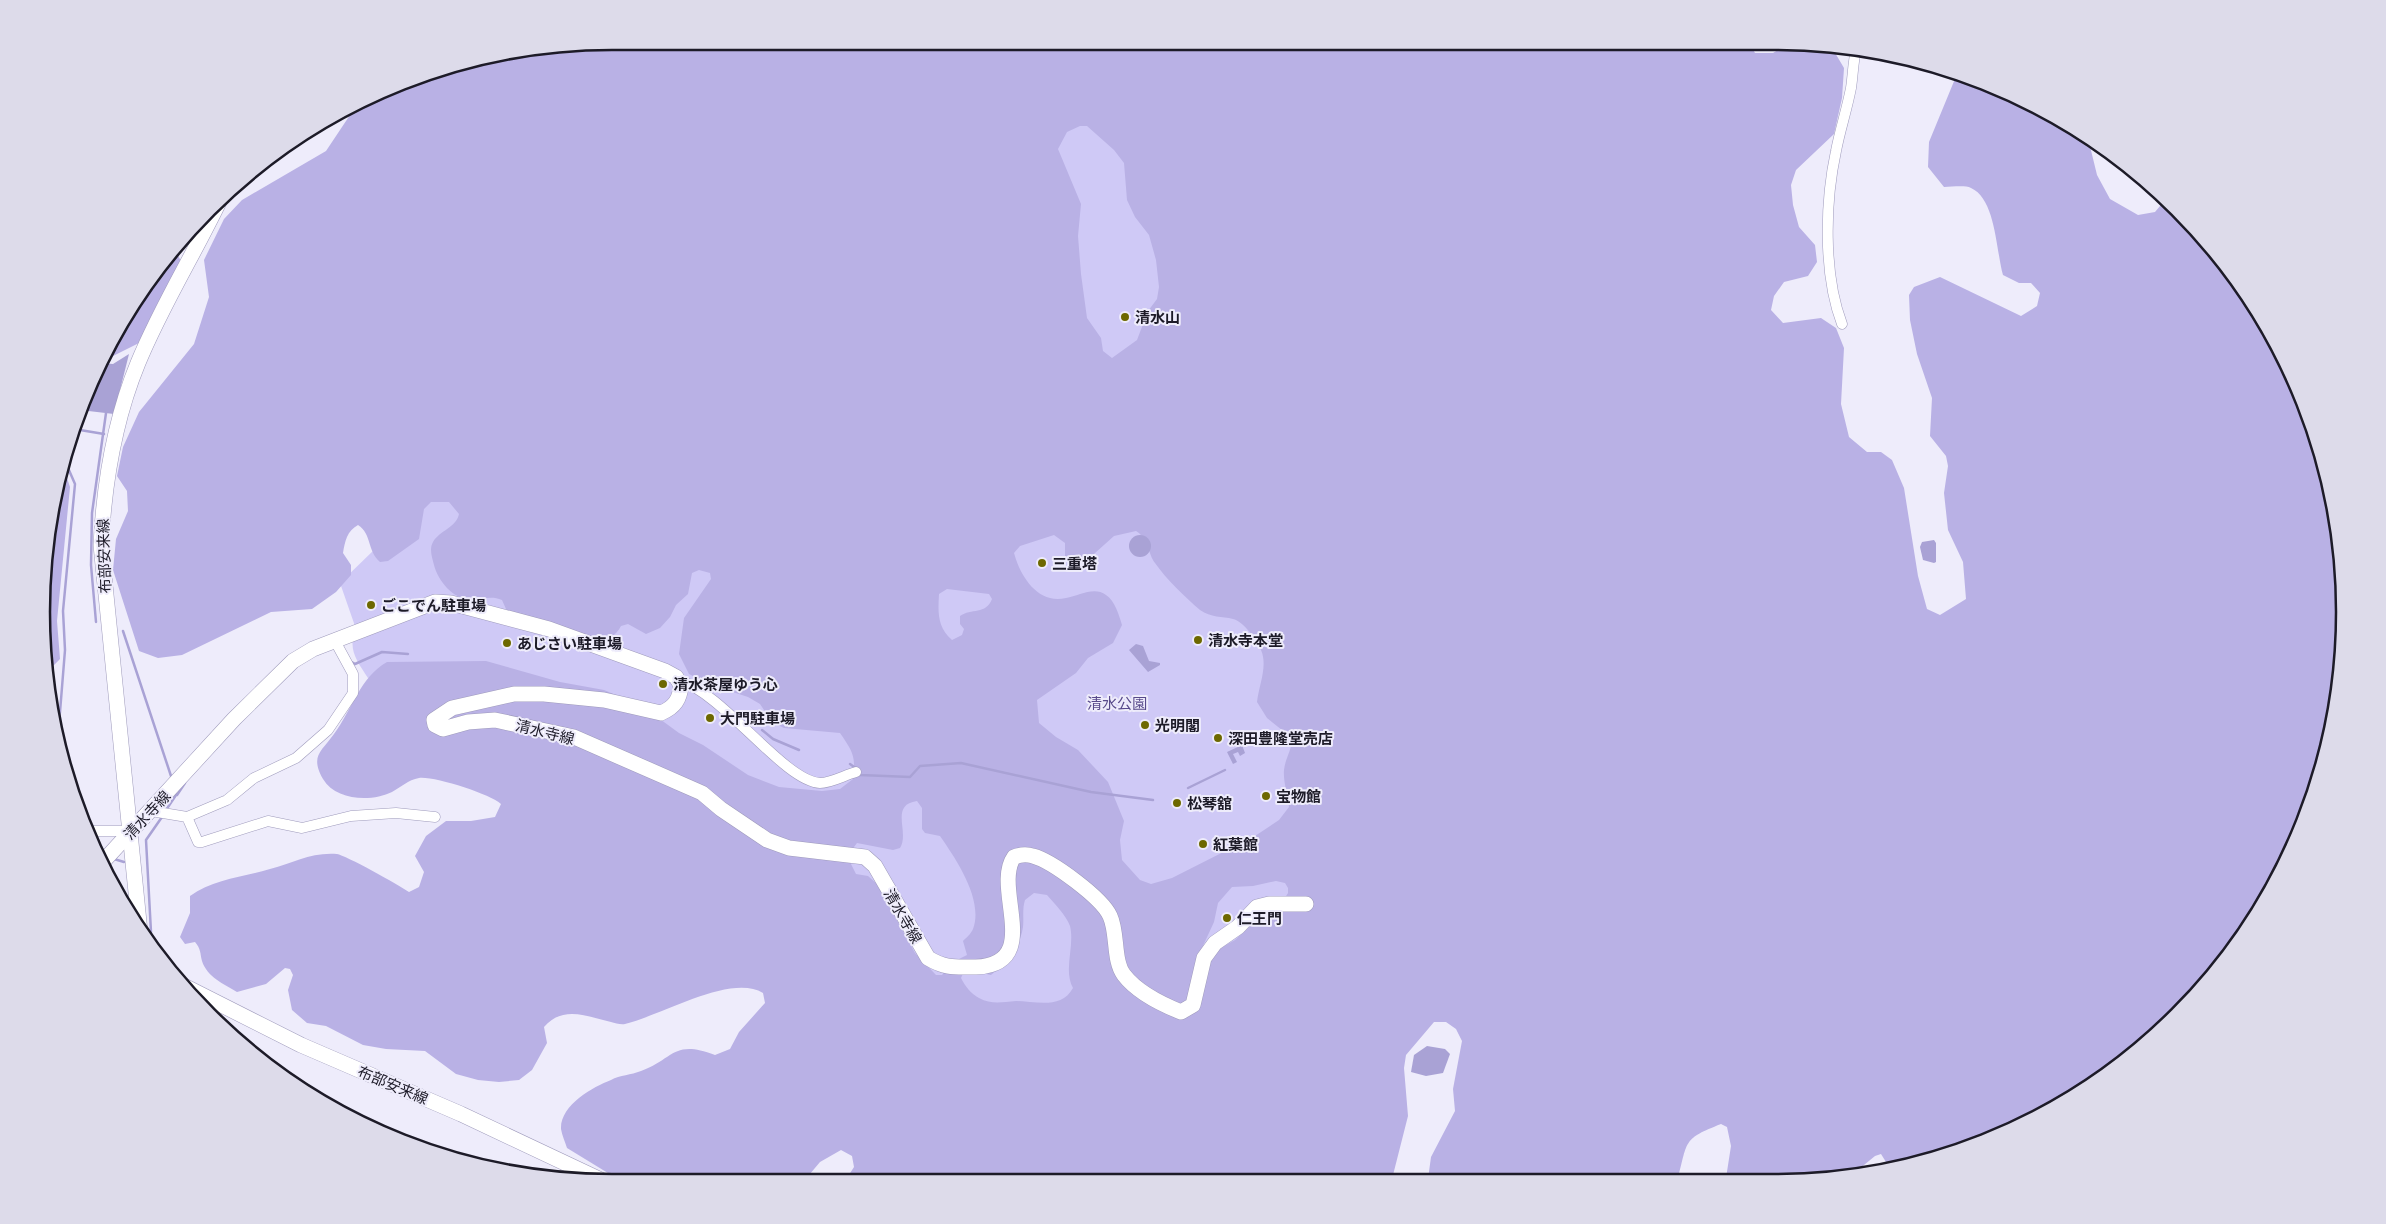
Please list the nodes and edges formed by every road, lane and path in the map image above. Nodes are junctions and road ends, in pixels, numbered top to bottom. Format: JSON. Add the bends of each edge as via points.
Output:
{"nodes":[{"id":1,"x":1855,"y":56,"type":"edge"},
{"id":2,"x":209,"y":221,"type":"edge"},
{"id":3,"x":1842,"y":324,"type":"dead end"},
{"id":4,"x":334,"y":641,"type":"junction"},
{"id":5,"x":679,"y":680,"type":"junction"},
{"id":6,"x":856,"y":772,"type":"dead end"},
{"id":7,"x":151,"y":811,"type":"junction"},
{"id":8,"x":187,"y":817,"type":"junction"},
{"id":9,"x":435,"y":817,"type":"dead end"},
{"id":10,"x":95,"y":831,"type":"edge"},
{"id":11,"x":130,"y":834,"type":"junction"},
{"id":12,"x":107,"y":858,"type":"edge"},
{"id":13,"x":1306,"y":904,"type":"dead end"},
{"id":14,"x":138,"y":913,"type":"edge"},
{"id":15,"x":200,"y":994,"type":"edge"},
{"id":16,"x":585,"y":1173,"type":"edge"}],
"edges":[{"from":1,"to":3,"type":"street","via":[[1833,167],[1828,230],[1828,265]]},
{"from":2,"to":11,"type":"main road","name":"布部安来線","via":[[138,364],[116,439],[103,501],[101,545]]},
{"from":4,"to":5,"type":"main road","name":"清水寺線","via":[[421,606],[451,603],[549,629],[665,671]]},
{"from":4,"to":7,"type":"main road","name":"清水寺線","via":[[293,661],[272,680]]},
{"from":4,"to":8,"type":"street","via":[[353,674],[353,693],[328,730],[296,758],[254,778],[227,800]]},
{"from":5,"to":6,"type":"street","via":[[693,684],[709,696],[785,764],[810,781],[822,783]]},
{"from":5,"to":13,"type":"main road","name":"清水寺線","via":[[679,698],[675,705],[661,713],[604,700],[514,694],[452,708],[434,720],[435,725],[443,729],[468,722],[495,720],[574,737],[702,793],[767,840],[789,848],[865,857],[874,866],[928,958],[942,966],[988,966],[1009,950],[1013,936],[1008,869],[1014,857],[1019,855],[1033,856],[1083,886],[1109,914],[1124,976],[1162,1005],[1181,1012],[1193,1005],[1204,958],[1215,943],[1238,927],[1251,911],[1264,905]]},
{"from":7,"to":8,"type":"street"},
{"from":7,"to":11,"type":"main road","name":"清水寺線"},
{"from":8,"to":9,"type":"street","via":[[198,842],[268,821],[302,828],[351,816],[396,813]]},
{"from":10,"to":11,"type":"street"},
{"from":11,"to":12,"type":"main road","name":"清水寺線"},
{"from":11,"to":14,"type":"main road","name":"布部安来線"},
{"from":15,"to":16,"type":"main road","name":"布部安来線","via":[[302,1045],[461,1114]]}]}
